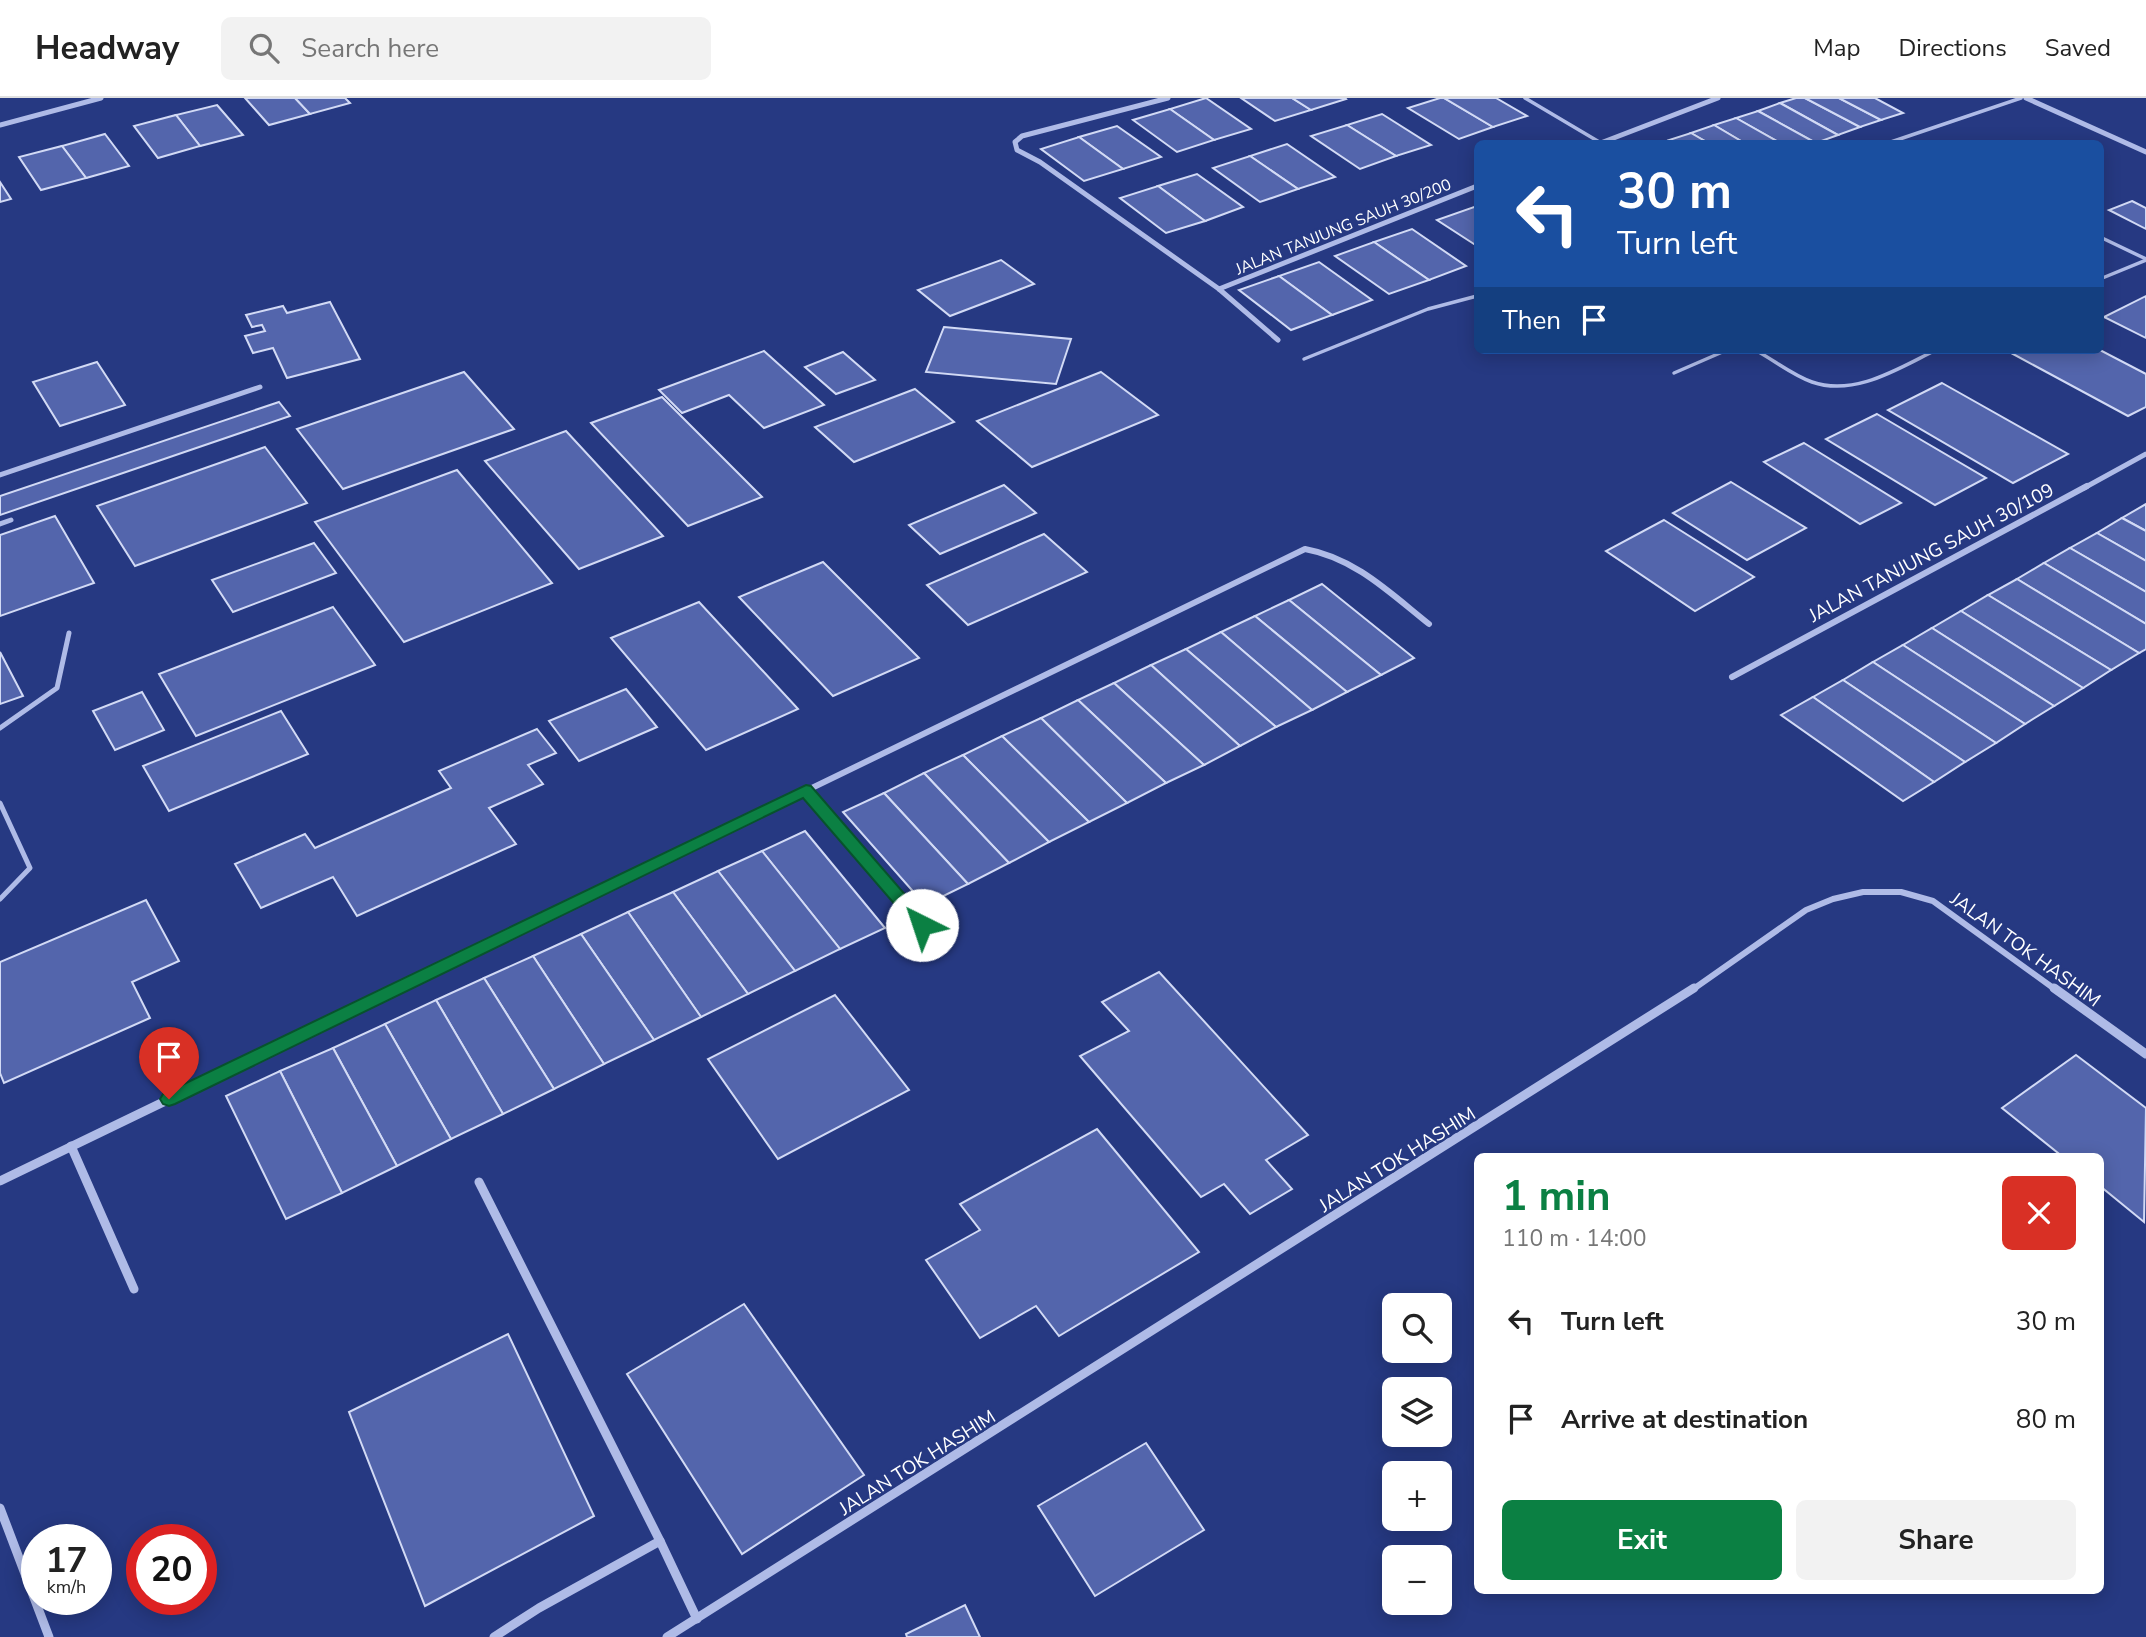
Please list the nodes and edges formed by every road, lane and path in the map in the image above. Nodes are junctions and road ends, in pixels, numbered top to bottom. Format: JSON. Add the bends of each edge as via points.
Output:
{"nodes":[{"id":1,"x":101,"y":98,"type":"edge"},
{"id":2,"x":1168,"y":98,"type":"edge"},
{"id":3,"x":1525,"y":98,"type":"edge"},
{"id":4,"x":1717,"y":98,"type":"edge"},
{"id":5,"x":2024,"y":98,"type":"edge"},
{"id":6,"x":0,"y":125,"type":"edge"},
{"id":7,"x":1897,"y":139,"type":"edge"},
{"id":8,"x":1594,"y":140,"type":"edge"},
{"id":9,"x":1607,"y":140,"type":"edge"},
{"id":10,"x":2146,"y":152,"type":"edge"},
{"id":11,"x":1474,"y":187,"type":"edge"},
{"id":12,"x":2104,"y":239,"type":"edge"},
{"id":13,"x":2146,"y":259,"type":"edge"},
{"id":14,"x":2104,"y":277,"type":"edge"},
{"id":15,"x":1219,"y":289,"type":"junction"},
{"id":16,"x":1474,"y":297,"type":"edge"},
{"id":17,"x":1278,"y":340,"type":"dead end"},
{"id":18,"x":1718,"y":354,"type":"edge"},
{"id":19,"x":1762,"y":354,"type":"edge"},
{"id":20,"x":1928,"y":354,"type":"edge"},
{"id":21,"x":1304,"y":359,"type":"dead end"},
{"id":22,"x":1674,"y":373,"type":"dead end"},
{"id":23,"x":260,"y":387,"type":"dead end"},
{"id":24,"x":2146,"y":454,"type":"edge"},
{"id":25,"x":0,"y":475,"type":"edge"},
{"id":26,"x":11,"y":520,"type":"dead end"},
{"id":27,"x":0,"y":524,"type":"edge"},
{"id":28,"x":1429,"y":624,"type":"dead end"},
{"id":29,"x":69,"y":633,"type":"dead end"},
{"id":30,"x":1732,"y":677,"type":"dead end"},
{"id":31,"x":0,"y":728,"type":"edge"},
{"id":32,"x":806,"y":790,"type":"junction"},
{"id":33,"x":0,"y":803,"type":"edge"},
{"id":34,"x":0,"y":899,"type":"edge"},
{"id":35,"x":922,"y":925,"type":"dead end"},
{"id":36,"x":2146,"y":1054,"type":"edge"},
{"id":37,"x":71,"y":1146,"type":"junction"},
{"id":38,"x":0,"y":1181,"type":"edge"},
{"id":39,"x":479,"y":1182,"type":"dead end"},
{"id":40,"x":134,"y":1289,"type":"dead end"},
{"id":41,"x":0,"y":1508,"type":"edge"},
{"id":42,"x":660,"y":1541,"type":"junction"},
{"id":43,"x":697,"y":1619,"type":"junction"},
{"id":44,"x":49,"y":1637,"type":"edge"},
{"id":45,"x":494,"y":1637,"type":"edge"},
{"id":46,"x":667,"y":1637,"type":"edge"}],
"edges":[{"from":1,"to":6,"type":"street"},
{"from":2,"to":15,"type":"street","via":[[1022,136],[1015,142],[1017,150]]},
{"from":3,"to":8,"type":"lane"},
{"from":4,"to":9,"type":"street"},
{"from":5,"to":7,"type":"lane"},
{"from":5,"to":10,"type":"street"},
{"from":11,"to":15,"type":"street","name":"JALAN TANJUNG SAUH 30/200"},
{"from":12,"to":13,"type":"lane"},
{"from":13,"to":14,"type":"lane"},
{"from":15,"to":17,"type":"street"},
{"from":16,"to":21,"type":"lane","via":[[1427,309]]},
{"from":18,"to":22,"type":"lane"},
{"from":19,"to":20,"type":"lane","via":[[1812,382],[1838,387],[1861,383]]},
{"from":23,"to":25,"type":"street"},
{"from":24,"to":30,"type":"street","name":"JALAN TANJUNG SAUH 30/109"},
{"from":26,"to":27,"type":"lane"},
{"from":28,"to":32,"type":"street","via":[[1359,569],[1324,551],[1305,549]]},
{"from":29,"to":31,"type":"lane","via":[[57,688]]},
{"from":32,"to":35,"type":"lane"},
{"from":32,"to":37,"type":"street"},
{"from":33,"to":34,"type":"lane","via":[[30,868]]},
{"from":36,"to":43,"type":"street","name":"JALAN TOK HASHIM","via":[[1933,901],[1900,891],[1833,899],[1806,910],[1583,1060]]},
{"from":37,"to":38,"type":"street"},
{"from":37,"to":40,"type":"street"},
{"from":39,"to":42,"type":"street"},
{"from":41,"to":44,"type":"street"},
{"from":42,"to":43,"type":"street"},
{"from":42,"to":45,"type":"street"},
{"from":43,"to":46,"type":"street","name":"JALAN TOK HASHIM"}]}
